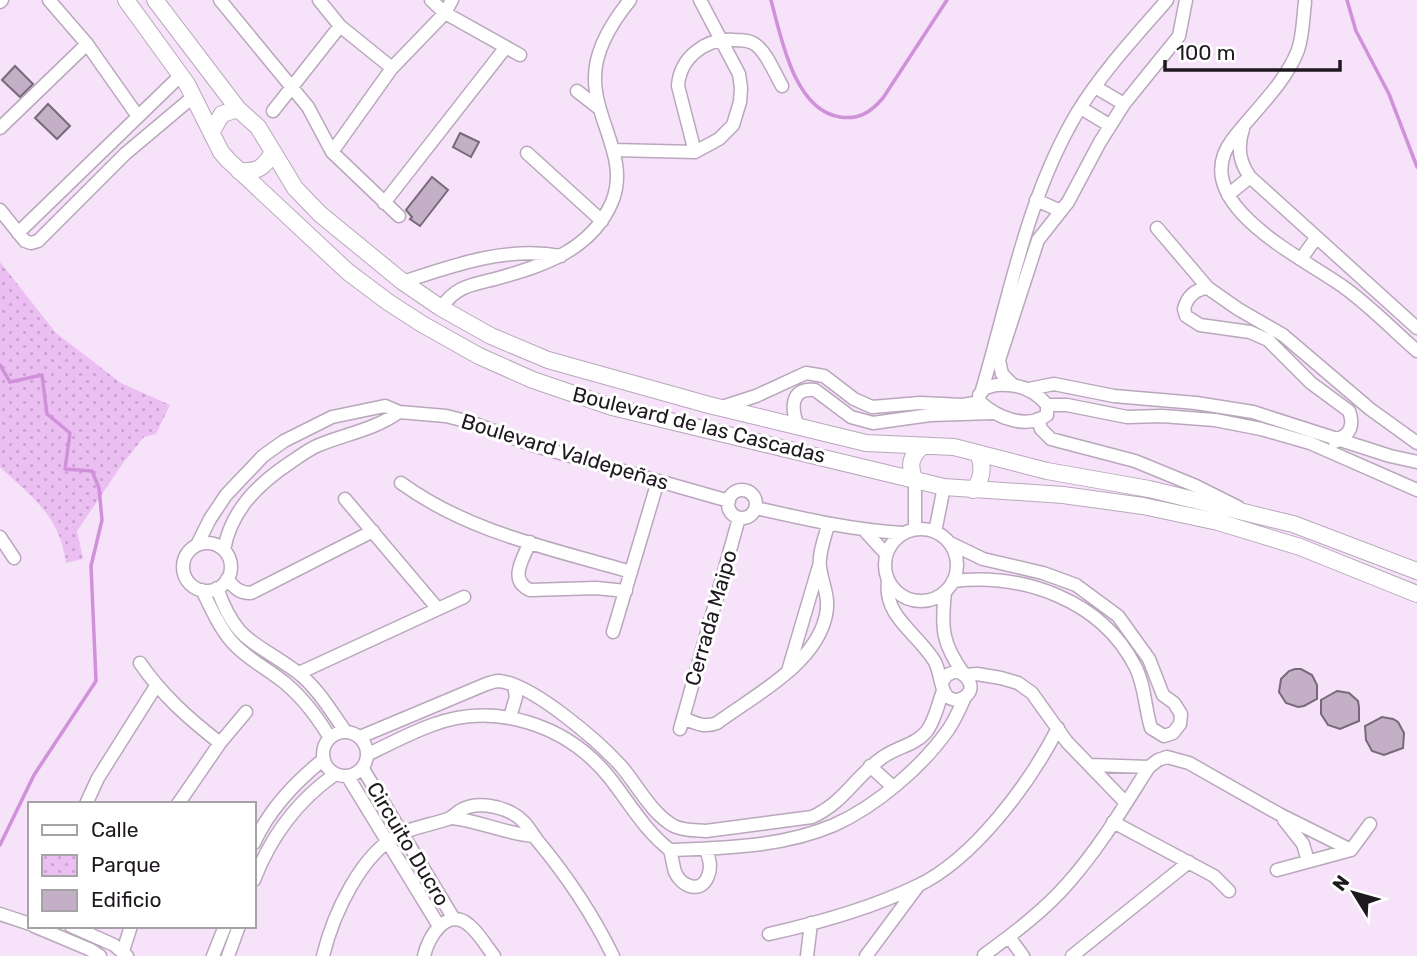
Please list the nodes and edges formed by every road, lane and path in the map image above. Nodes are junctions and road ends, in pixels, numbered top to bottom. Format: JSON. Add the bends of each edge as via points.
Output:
{"nodes":[{"id":1,"x":49,"y":0,"type":"edge"},
{"id":2,"x":126,"y":0,"type":"edge"},
{"id":3,"x":155,"y":0,"type":"edge"},
{"id":4,"x":220,"y":0,"type":"edge"},
{"id":5,"x":319,"y":0,"type":"edge"},
{"id":6,"x":432,"y":0,"type":"edge"},
{"id":7,"x":452,"y":0,"type":"edge"},
{"id":8,"x":630,"y":0,"type":"edge"},
{"id":9,"x":699,"y":0,"type":"edge"},
{"id":10,"x":1186,"y":0,"type":"edge"},
{"id":11,"x":1165,"y":2,"type":"edge"},
{"id":12,"x":1305,"y":2,"type":"dead end"},
{"id":13,"x":445,"y":13,"type":"junction"},
{"id":14,"x":1183,"y":19,"type":"junction"},
{"id":15,"x":340,"y":26,"type":"junction"},
{"id":16,"x":721,"y":39,"type":"junction"},
{"id":17,"x":87,"y":44,"type":"junction"},
{"id":18,"x":506,"y":47,"type":"junction"},
{"id":19,"x":520,"y":55,"type":"dead end"},
{"id":20,"x":392,"y":68,"type":"junction"},
{"id":21,"x":181,"y":75,"type":"junction"},
{"id":22,"x":782,"y":86,"type":"dead end"},
{"id":23,"x":292,"y":87,"type":"junction"},
{"id":24,"x":1095,"y":87,"type":"junction"},
{"id":25,"x":578,"y":91,"type":"dead end"},
{"id":26,"x":194,"y":96,"type":"junction"},
{"id":27,"x":1124,"y":104,"type":"junction"},
{"id":28,"x":1081,"y":107,"type":"junction"},
{"id":29,"x":239,"y":109,"type":"junction"},
{"id":30,"x":600,"y":109,"type":"junction"},
{"id":31,"x":273,"y":111,"type":"dead end"},
{"id":32,"x":137,"y":115,"type":"junction"},
{"id":33,"x":1109,"y":125,"type":"junction"},
{"id":34,"x":0,"y":128,"type":"edge"},
{"id":35,"x":1244,"y":128,"type":"junction"},
{"id":36,"x":212,"y":131,"type":"junction"},
{"id":37,"x":113,"y":139,"type":"junction"},
{"id":38,"x":614,"y":150,"type":"junction"},
{"id":39,"x":273,"y":152,"type":"junction"},
{"id":40,"x":332,"y":152,"type":"junction"},
{"id":41,"x":695,"y":152,"type":"junction"},
{"id":42,"x":527,"y":153,"type":"dead end"},
{"id":43,"x":125,"y":154,"type":"junction"},
{"id":44,"x":239,"y":171,"type":"junction"},
{"id":45,"x":1250,"y":177,"type":"junction"},
{"id":46,"x":1228,"y":195,"type":"junction"},
{"id":47,"x":1036,"y":200,"type":"junction"},
{"id":48,"x":384,"y":203,"type":"junction"},
{"id":49,"x":0,"y":211,"type":"edge"},
{"id":50,"x":1061,"y":211,"type":"junction"},
{"id":51,"x":399,"y":216,"type":"dead end"},
{"id":52,"x":602,"y":221,"type":"junction"},
{"id":53,"x":1157,"y":228,"type":"dead end"},
{"id":54,"x":18,"y":233,"type":"junction"},
{"id":55,"x":1316,"y":237,"type":"junction"},
{"id":56,"x":561,"y":257,"type":"junction"},
{"id":57,"x":1301,"y":259,"type":"junction"},
{"id":58,"x":403,"y":282,"type":"junction"},
{"id":59,"x":1208,"y":288,"type":"junction"},
{"id":60,"x":441,"y":308,"type":"junction"},
{"id":61,"x":1245,"y":313,"type":"junction"},
{"id":62,"x":1005,"y":324,"type":"junction"},
{"id":63,"x":1417,"y":328,"type":"edge"},
{"id":64,"x":1238,"y":331,"type":"junction"},
{"id":65,"x":1417,"y":351,"type":"edge"},
{"id":66,"x":1013,"y":384,"type":"junction"},
{"id":67,"x":1029,"y":389,"type":"junction"},
{"id":68,"x":981,"y":396,"type":"junction"},
{"id":69,"x":1143,"y":399,"type":"junction"},
{"id":70,"x":1048,"y":405,"type":"junction"},
{"id":71,"x":720,"y":408,"type":"junction"},
{"id":72,"x":399,"y":412,"type":"junction"},
{"id":73,"x":993,"y":413,"type":"junction"},
{"id":74,"x":1137,"y":417,"type":"junction"},
{"id":75,"x":1038,"y":419,"type":"junction"},
{"id":76,"x":798,"y":426,"type":"junction"},
{"id":77,"x":307,"y":428,"type":"junction"},
{"id":78,"x":1336,"y":439,"type":"junction"},
{"id":79,"x":1417,"y":443,"type":"edge"},
{"id":80,"x":315,"y":446,"type":"junction"},
{"id":81,"x":922,"y":446,"type":"junction"},
{"id":82,"x":1330,"y":452,"type":"junction"},
{"id":83,"x":978,"y":453,"type":"junction"},
{"id":84,"x":1417,"y":462,"type":"edge"},
{"id":85,"x":915,"y":480,"type":"junction"},
{"id":86,"x":657,"y":481,"type":"junction"},
{"id":87,"x":401,"y":483,"type":"dead end"},
{"id":88,"x":944,"y":487,"type":"junction"},
{"id":89,"x":1417,"y":490,"type":"edge"},
{"id":90,"x":973,"y":491,"type":"junction"},
{"id":91,"x":345,"y":499,"type":"dead end"},
{"id":92,"x":729,"y":501,"type":"junction"},
{"id":93,"x":756,"y":508,"type":"junction"},
{"id":94,"x":1250,"y":514,"type":"junction"},
{"id":95,"x":739,"y":518,"type":"junction"},
{"id":96,"x":828,"y":525,"type":"junction"},
{"id":97,"x":373,"y":531,"type":"junction"},
{"id":98,"x":865,"y":531,"type":"junction"},
{"id":99,"x":908,"y":531,"type":"junction"},
{"id":100,"x":935,"y":532,"type":"junction"},
{"id":101,"x":0,"y":537,"type":"edge"},
{"id":102,"x":530,"y":542,"type":"junction"},
{"id":103,"x":950,"y":543,"type":"junction"},
{"id":104,"x":197,"y":545,"type":"junction"},
{"id":105,"x":224,"y":550,"type":"junction"},
{"id":106,"x":886,"y":554,"type":"junction"},
{"id":107,"x":14,"y":558,"type":"dead end"},
{"id":108,"x":819,"y":566,"type":"junction"},
{"id":109,"x":1417,"y":571,"type":"edge"},
{"id":110,"x":631,"y":572,"type":"junction"},
{"id":111,"x":888,"y":580,"type":"junction"},
{"id":112,"x":222,"y":584,"type":"junction"},
{"id":113,"x":949,"y":587,"type":"junction"},
{"id":114,"x":202,"y":590,"type":"junction"},
{"id":115,"x":625,"y":591,"type":"junction"},
{"id":116,"x":1417,"y":594,"type":"edge"},
{"id":117,"x":464,"y":597,"type":"dead end"},
{"id":118,"x":438,"y":609,"type":"junction"},
{"id":119,"x":613,"y":632,"type":"dead end"},
{"id":120,"x":140,"y":663,"type":"dead end"},
{"id":121,"x":788,"y":671,"type":"junction"},
{"id":122,"x":299,"y":673,"type":"junction"},
{"id":123,"x":965,"y":675,"type":"junction"},
{"id":124,"x":1001,"y":678,"type":"junction"},
{"id":125,"x":156,"y":686,"type":"junction"},
{"id":126,"x":514,"y":686,"type":"junction"},
{"id":127,"x":943,"y":686,"type":"junction"},
{"id":128,"x":968,"y":693,"type":"junction"},
{"id":129,"x":246,"y":712,"type":"dead end"},
{"id":130,"x":510,"y":717,"type":"junction"},
{"id":131,"x":1058,"y":729,"type":"junction"},
{"id":132,"x":345,"y":731,"type":"junction"},
{"id":133,"x":360,"y":737,"type":"junction"},
{"id":134,"x":330,"y":738,"type":"junction"},
{"id":135,"x":220,"y":743,"type":"junction"},
{"id":136,"x":369,"y":754,"type":"junction"},
{"id":137,"x":324,"y":759,"type":"junction"},
{"id":138,"x":1091,"y":765,"type":"junction"},
{"id":139,"x":870,"y":766,"type":"junction"},
{"id":140,"x":1149,"y":767,"type":"junction"},
{"id":141,"x":363,"y":769,"type":"junction"},
{"id":142,"x":334,"y":775,"type":"junction"},
{"id":143,"x":348,"y":777,"type":"junction"},
{"id":144,"x":893,"y":787,"type":"junction"},
{"id":145,"x":648,"y":800,"type":"junction"},
{"id":146,"x":87,"y":802,"type":"edge"},
{"id":147,"x":179,"y":802,"type":"edge"},
{"id":148,"x":1126,"y":803,"type":"junction"},
{"id":149,"x":634,"y":811,"type":"junction"},
{"id":150,"x":1279,"y":814,"type":"junction"},
{"id":151,"x":452,"y":818,"type":"junction"},
{"id":152,"x":1113,"y":822,"type":"junction"},
{"id":153,"x":1370,"y":824,"type":"dead end"},
{"id":154,"x":402,"y":833,"type":"junction"},
{"id":155,"x":534,"y":836,"type":"junction"},
{"id":156,"x":256,"y":839,"type":"edge"},
{"id":157,"x":387,"y":842,"type":"junction"},
{"id":158,"x":670,"y":849,"type":"junction"},
{"id":159,"x":706,"y":849,"type":"junction"},
{"id":160,"x":1351,"y":850,"type":"junction"},
{"id":161,"x":1189,"y":862,"type":"junction"},
{"id":162,"x":1308,"y":862,"type":"junction"},
{"id":163,"x":1277,"y":870,"type":"dead end"},
{"id":164,"x":256,"y":875,"type":"edge"},
{"id":165,"x":918,"y":886,"type":"junction"},
{"id":166,"x":1229,"y":891,"type":"dead end"},
{"id":167,"x":0,"y":914,"type":"edge"},
{"id":168,"x":454,"y":919,"type":"junction"},
{"id":169,"x":28,"y":921,"type":"edge"},
{"id":170,"x":811,"y":923,"type":"junction"},
{"id":171,"x":439,"y":926,"type":"junction"},
{"id":172,"x":43,"y":928,"type":"edge"},
{"id":173,"x":76,"y":928,"type":"edge"},
{"id":174,"x":131,"y":928,"type":"edge"},
{"id":175,"x":224,"y":928,"type":"edge"},
{"id":176,"x":238,"y":928,"type":"edge"},
{"id":177,"x":787,"y":930,"type":"junction"},
{"id":178,"x":769,"y":934,"type":"dead end"},
{"id":179,"x":1009,"y":937,"type":"junction"},
{"id":180,"x":100,"y":938,"type":"junction"},
{"id":181,"x":807,"y":950,"type":"edge"},
{"id":182,"x":95,"y":953,"type":"edge"},
{"id":183,"x":125,"y":954,"type":"edge"},
{"id":184,"x":984,"y":955,"type":"edge"},
{"id":185,"x":212,"y":956,"type":"edge"},
{"id":186,"x":228,"y":956,"type":"edge"},
{"id":187,"x":323,"y":956,"type":"edge"},
{"id":188,"x":424,"y":956,"type":"edge"},
{"id":189,"x":494,"y":956,"type":"edge"},
{"id":190,"x":613,"y":956,"type":"edge"},
{"id":191,"x":866,"y":956,"type":"edge"},
{"id":192,"x":1023,"y":956,"type":"edge"},
{"id":193,"x":1072,"y":956,"type":"edge"}],
"edges":[{"from":1,"to":17,"type":"street"},
{"from":2,"to":21,"type":"main road","name":"Boulevard de las Cascadas"},
{"from":3,"to":29,"type":"main road","name":"Boulevard de las Cascadas"},
{"from":4,"to":23,"type":"street"},
{"from":5,"to":15,"type":"street"},
{"from":6,"to":13,"type":"street"},
{"from":7,"to":13,"type":"street"},
{"from":8,"to":30,"type":"street","via":[[612,23],[601,50],[595,77]]},
{"from":9,"to":16,"type":"street"},
{"from":10,"to":14,"type":"street"},
{"from":11,"to":14,"type":"street"},
{"from":11,"to":24,"type":"street"},
{"from":12,"to":35,"type":"street","via":[[1294,58]]},
{"from":13,"to":18,"type":"street"},
{"from":13,"to":20,"type":"street"},
{"from":14,"to":27,"type":"street","via":[[1180,36]]},
{"from":15,"to":20,"type":"street"},
{"from":15,"to":23,"type":"street"},
{"from":16,"to":22,"type":"street","via":[[755,45]]},
{"from":16,"to":41,"type":"street","via":[[692,54],[679,75]]},
{"from":16,"to":41,"type":"street","via":[[739,74],[738,112],[719,139]]},
{"from":17,"to":32,"type":"street"},
{"from":17,"to":34,"type":"street"},
{"from":18,"to":19,"type":"street"},
{"from":18,"to":48,"type":"street"},
{"from":20,"to":40,"type":"street"},
{"from":21,"to":26,"type":"main road","name":"Boulevard de las Cascadas"},
{"from":21,"to":32,"type":"street"},
{"from":23,"to":31,"type":"street"},
{"from":23,"to":40,"type":"street"},
{"from":24,"to":27,"type":"street"},
{"from":24,"to":28,"type":"street"},
{"from":25,"to":30,"type":"street"},
{"from":26,"to":36,"type":"main road","name":"Boulevard de las Cascadas"},
{"from":26,"to":43,"type":"street"},
{"from":27,"to":33,"type":"street"},
{"from":28,"to":33,"type":"street"},
{"from":28,"to":47,"type":"street"},
{"from":29,"to":36,"type":"main road","via":[[222,114]]},
{"from":29,"to":39,"type":"main road","name":"Boulevard de las Cascadas","via":[[258,127]]},
{"from":30,"to":38,"type":"street"},
{"from":32,"to":37,"type":"street"},
{"from":33,"to":50,"type":"street"},
{"from":35,"to":45,"type":"street","via":[[1239,153]]},
{"from":35,"to":46,"type":"street","via":[[1222,162]]},
{"from":36,"to":44,"type":"main road","name":"Boulevard de las Cascadas","via":[[221,152]]},
{"from":37,"to":43,"type":"street"},
{"from":37,"to":54,"type":"street"},
{"from":38,"to":41,"type":"street"},
{"from":38,"to":52,"type":"street","via":[[616,186]]},
{"from":39,"to":44,"type":"main road","via":[[260,169]]},
{"from":39,"to":58,"type":"main road","name":"Boulevard de las Cascadas","via":[[295,188],[320,214]]},
{"from":40,"to":48,"type":"street"},
{"from":42,"to":52,"type":"street"},
{"from":43,"to":54,"type":"street","via":[[38,241],[24,241]]},
{"from":44,"to":85,"type":"main road","name":"Boulevard de las Cascadas","via":[[348,272],[422,324],[479,356],[612,407]]},
{"from":45,"to":46,"type":"street"},
{"from":45,"to":55,"type":"street"},
{"from":46,"to":57,"type":"street","via":[[1260,231]]},
{"from":47,"to":50,"type":"street"},
{"from":47,"to":62,"type":"street"},
{"from":48,"to":51,"type":"street"},
{"from":49,"to":54,"type":"street"},
{"from":50,"to":62,"type":"street","via":[[1038,240]]},
{"from":52,"to":56,"type":"street"},
{"from":53,"to":59,"type":"street"},
{"from":55,"to":57,"type":"street"},
{"from":55,"to":63,"type":"street"},
{"from":56,"to":58,"type":"street","via":[[540,252],[472,259]]},
{"from":56,"to":60,"type":"street","via":[[460,288]]},
{"from":57,"to":65,"type":"street","via":[[1361,300]]},
{"from":58,"to":60,"type":"main road","name":"Boulevard de las Cascadas"},
{"from":59,"to":61,"type":"street"},
{"from":59,"to":64,"type":"street","via":[[1190,296],[1186,316],[1200,325]]},
{"from":60,"to":71,"type":"main road","name":"Boulevard de las Cascadas","via":[[548,360]]},
{"from":61,"to":64,"type":"street"},
{"from":61,"to":79,"type":"street","via":[[1283,335]]},
{"from":62,"to":66,"type":"street","via":[[999,365]]},
{"from":62,"to":68,"type":"street"},
{"from":64,"to":78,"type":"street","via":[[1268,340],[1304,377],[1347,407],[1351,428]]},
{"from":66,"to":67,"type":"street"},
{"from":66,"to":68,"type":"street","via":[[996,385]]},
{"from":67,"to":69,"type":"street","via":[[1054,384]]},
{"from":67,"to":70,"type":"street"},
{"from":68,"to":71,"type":"street","via":[[963,405],[872,407],[813,373],[799,374]]},
{"from":68,"to":73,"type":"street"},
{"from":69,"to":74,"type":"street"},
{"from":69,"to":78,"type":"street","via":[[1253,412]]},
{"from":70,"to":74,"type":"street"},
{"from":70,"to":75,"type":"street","via":[[1047,415]]},
{"from":71,"to":76,"type":"main road","name":"Boulevard de las Cascadas"},
{"from":72,"to":77,"type":"street","name":"Boulevard Valdepeñas","via":[[385,406],[332,417]]},
{"from":72,"to":80,"type":"street","via":[[387,421]]},
{"from":72,"to":86,"type":"street","name":"Boulevard Valdepeñas","via":[[470,422]]},
{"from":73,"to":75,"type":"street","via":[[1018,421]]},
{"from":73,"to":76,"type":"street","via":[[873,423],[851,417],[810,389],[793,402]]},
{"from":74,"to":82,"type":"street","via":[[1236,423]]},
{"from":75,"to":94,"type":"street","via":[[1051,439],[1167,474]]},
{"from":76,"to":81,"type":"main road","name":"Boulevard de las Cascadas","via":[[866,443]]},
{"from":77,"to":80,"type":"street"},
{"from":77,"to":104,"type":"street","name":"Boulevard Valdepeñas","via":[[244,474],[210,519]]},
{"from":78,"to":82,"type":"street"},
{"from":78,"to":84,"type":"street"},
{"from":80,"to":105,"type":"street","via":[[276,472],[243,503]]},
{"from":81,"to":83,"type":"main road","name":"Boulevard de las Cascadas"},
{"from":81,"to":85,"type":"main road","via":[[912,458]]},
{"from":82,"to":89,"type":"street"},
{"from":83,"to":90,"type":"main road","via":[[982,475]]},
{"from":83,"to":94,"type":"main road","name":"Boulevard de las Cascadas"},
{"from":85,"to":88,"type":"main road","name":"Boulevard de las Cascadas"},
{"from":85,"to":99,"type":"street"},
{"from":86,"to":92,"type":"street","name":"Boulevard Valdepeñas"},
{"from":86,"to":110,"type":"street"},
{"from":87,"to":102,"type":"street","via":[[478,527]]},
{"from":88,"to":90,"type":"main road","name":"Boulevard de las Cascadas"},
{"from":88,"to":100,"type":"street"},
{"from":90,"to":116,"type":"main road","name":"Boulevard de las Cascadas","via":[[1063,495],[1218,522],[1300,547]]},
{"from":91,"to":97,"type":"street"},
{"from":92,"to":93,"type":"street","via":[[736,492],[749,492]]},
{"from":92,"to":95,"type":"street","via":[[729,509]]},
{"from":93,"to":95,"type":"street","via":[[753,514]]},
{"from":93,"to":96,"type":"street"},
{"from":94,"to":109,"type":"main road","name":"Boulevard de las Cascadas","via":[[1293,524]]},
{"from":95,"to":121,"type":"street","name":"Cerrada Maipo","via":[[681,724],[717,723]]},
{"from":96,"to":98,"type":"street"},
{"from":96,"to":108,"type":"street","name":"Cerrada Maipo"},
{"from":97,"to":112,"type":"street","via":[[251,593]]},
{"from":97,"to":118,"type":"street"},
{"from":98,"to":99,"type":"street"},
{"from":98,"to":106,"type":"street"},
{"from":99,"to":100,"type":"street"},
{"from":99,"to":106,"type":"street","via":[[892,542]]},
{"from":100,"to":103,"type":"street"},
{"from":101,"to":107,"type":"street"},
{"from":102,"to":110,"type":"street"},
{"from":102,"to":115,"type":"street","via":[[517,574],[518,581],[530,590]]},
{"from":103,"to":113,"type":"street","via":[[957,568]]},
{"from":103,"to":113,"type":"street","via":[[983,559],[1076,584],[1118,616],[1149,659],[1163,695],[1178,708],[1180,724],[1164,736],[1152,728],[1129,657],[1098,619],[1063,596],[1021,584],[975,579]]},
{"from":104,"to":105,"type":"street","via":[[212,543]]},
{"from":104,"to":114,"type":"street","via":[[185,558],[183,570],[190,583]]},
{"from":105,"to":112,"type":"street","via":[[231,564]]},
{"from":106,"to":111,"type":"street"},
{"from":108,"to":121,"type":"street","name":"Cerrada Maipo"},
{"from":108,"to":121,"type":"street","name":"Cerrada Maipo","via":[[826,615],[807,654]]},
{"from":110,"to":115,"type":"street"},
{"from":111,"to":113,"type":"street","via":[[896,591],[920,601],[933,599]]},
{"from":111,"to":127,"type":"street","via":[[889,602],[927,649]]},
{"from":112,"to":114,"type":"street"},
{"from":112,"to":122,"type":"street","via":[[226,613],[243,636]]},
{"from":113,"to":123,"type":"street","via":[[942,627],[945,643]]},
{"from":114,"to":134,"type":"street","via":[[220,627],[244,654],[285,683]]},
{"from":115,"to":119,"type":"street"},
{"from":117,"to":118,"type":"street"},
{"from":118,"to":122,"type":"street"},
{"from":120,"to":125,"type":"street"},
{"from":122,"to":132,"type":"street"},
{"from":123,"to":124,"type":"street"},
{"from":123,"to":127,"type":"street","via":[[956,671],[947,675]]},
{"from":123,"to":128,"type":"street","via":[[970,681]]},
{"from":124,"to":128,"type":"street"},
{"from":124,"to":131,"type":"street","via":[[1032,693]]},
{"from":125,"to":135,"type":"street"},
{"from":125,"to":146,"type":"street"},
{"from":126,"to":130,"type":"street"},
{"from":126,"to":133,"type":"street","via":[[497,681],[484,685]]},
{"from":126,"to":145,"type":"street","via":[[588,733]]},
{"from":127,"to":128,"type":"street","via":[[948,698],[957,700]]},
{"from":127,"to":139,"type":"street","via":[[927,731]]},
{"from":128,"to":144,"type":"street","via":[[948,730]]},
{"from":129,"to":135,"type":"street"},
{"from":130,"to":136,"type":"street","via":[[480,715],[434,724]]},
{"from":130,"to":149,"type":"street","via":[[555,733],[587,754]]},
{"from":131,"to":138,"type":"street"},
{"from":131,"to":165,"type":"street","via":[[1006,809],[948,866]]},
{"from":132,"to":133,"type":"street"},
{"from":132,"to":134,"type":"street"},
{"from":133,"to":136,"type":"street"},
{"from":134,"to":137,"type":"street"},
{"from":135,"to":147,"type":"street"},
{"from":136,"to":141,"type":"street"},
{"from":137,"to":142,"type":"street"},
{"from":137,"to":156,"type":"street","via":[[300,779]]},
{"from":138,"to":140,"type":"street"},
{"from":138,"to":148,"type":"street"},
{"from":139,"to":144,"type":"street"},
{"from":139,"to":145,"type":"street","via":[[839,801],[812,817],[688,830],[672,825]]},
{"from":140,"to":148,"type":"street"},
{"from":140,"to":150,"type":"street","via":[[1167,757],[1189,763]]},
{"from":141,"to":143,"type":"street"},
{"from":141,"to":154,"type":"street","name":"Circuito Ducro"},
{"from":142,"to":143,"type":"street"},
{"from":142,"to":164,"type":"street","via":[[279,828]]},
{"from":143,"to":157,"type":"street","name":"Circuito Ducro"},
{"from":144,"to":159,"type":"street","via":[[835,825],[786,839]]},
{"from":145,"to":149,"type":"street"},
{"from":148,"to":152,"type":"street"},
{"from":149,"to":158,"type":"street"},
{"from":150,"to":160,"type":"street"},
{"from":150,"to":162,"type":"street","via":[[1303,844]]},
{"from":151,"to":154,"type":"street"},
{"from":151,"to":155,"type":"street"},
{"from":151,"to":155,"type":"street","via":[[463,808],[500,808],[526,822]]},
{"from":152,"to":161,"type":"street"},
{"from":152,"to":179,"type":"street","via":[[1068,884]]},
{"from":153,"to":160,"type":"street"},
{"from":154,"to":157,"type":"street"},
{"from":154,"to":168,"type":"street","name":"Circuito Ducro"},
{"from":155,"to":190,"type":"street","via":[[594,917]]},
{"from":157,"to":171,"type":"street","name":"Circuito Ducro"},
{"from":157,"to":187,"type":"street","via":[[346,895],[329,930]]},
{"from":158,"to":159,"type":"street"},
{"from":158,"to":159,"type":"street","via":[[675,871],[692,888],[709,876]]},
{"from":160,"to":162,"type":"street"},
{"from":161,"to":166,"type":"street"},
{"from":161,"to":193,"type":"street"},
{"from":162,"to":163,"type":"street"},
{"from":165,"to":170,"type":"street"},
{"from":165,"to":191,"type":"street"},
{"from":167,"to":169,"type":"street"},
{"from":168,"to":171,"type":"street","name":"Circuito Ducro"},
{"from":168,"to":189,"type":"street","name":"Circuito Ducro","via":[[471,926]]},
{"from":170,"to":177,"type":"street"},
{"from":170,"to":181,"type":"street"},
{"from":171,"to":188,"type":"street","name":"Circuito Ducro"},
{"from":172,"to":182,"type":"street"},
{"from":173,"to":180,"type":"street"},
{"from":174,"to":183,"type":"street"},
{"from":175,"to":185,"type":"street"},
{"from":176,"to":186,"type":"street"},
{"from":177,"to":178,"type":"street"},
{"from":177,"to":181,"type":"street"},
{"from":179,"to":184,"type":"street"},
{"from":179,"to":192,"type":"street"},
{"from":180,"to":182,"type":"street"},
{"from":180,"to":183,"type":"street"}]}
